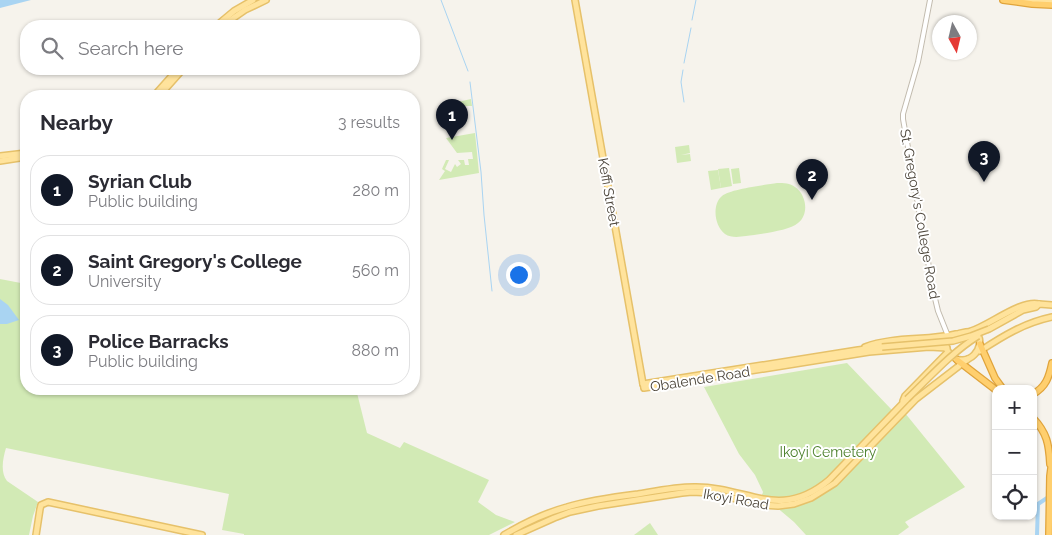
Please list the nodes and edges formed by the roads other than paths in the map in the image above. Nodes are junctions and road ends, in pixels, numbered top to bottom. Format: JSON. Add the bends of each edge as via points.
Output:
{"nodes":[{"id":1,"x":253,"y":0,"type":"edge"},
{"id":2,"x":266,"y":0,"type":"edge"},
{"id":3,"x":574,"y":0,"type":"edge"},
{"id":4,"x":930,"y":0,"type":"edge"},
{"id":5,"x":1002,"y":0,"type":"edge"},
{"id":6,"x":1024,"y":0,"type":"edge"},
{"id":7,"x":1052,"y":3,"type":"edge"},
{"id":8,"x":223,"y":20,"type":"edge"},
{"id":9,"x":231,"y":20,"type":"edge"},
{"id":10,"x":173,"y":75,"type":"edge"},
{"id":11,"x":178,"y":75,"type":"edge"},
{"id":12,"x":159,"y":90,"type":"edge"},
{"id":13,"x":165,"y":90,"type":"edge"},
{"id":14,"x":20,"y":154,"type":"edge"},
{"id":15,"x":0,"y":156,"type":"edge"},
{"id":16,"x":20,"y":158,"type":"edge"},
{"id":17,"x":0,"y":160,"type":"edge"},
{"id":18,"x":1039,"y":304,"type":"junction"},
{"id":19,"x":1052,"y":305,"type":"edge"},
{"id":20,"x":1052,"y":317,"type":"edge"},
{"id":21,"x":989,"y":329,"type":"junction"},
{"id":22,"x":970,"y":332,"type":"junction"},
{"id":23,"x":948,"y":337,"type":"junction"},
{"id":24,"x":981,"y":347,"type":"junction"},
{"id":25,"x":858,"y":350,"type":"junction"},
{"id":26,"x":947,"y":350,"type":"junction"},
{"id":27,"x":960,"y":362,"type":"junction"},
{"id":28,"x":1052,"y":363,"type":"edge"},
{"id":29,"x":643,"y":384,"type":"junction"},
{"id":30,"x":1000,"y":385,"type":"edge"},
{"id":31,"x":992,"y":387,"type":"edge"},
{"id":32,"x":1037,"y":391,"type":"edge"},
{"id":33,"x":898,"y":409,"type":"junction"},
{"id":34,"x":1037,"y":423,"type":"edge"},
{"id":35,"x":1052,"y":461,"type":"edge"},
{"id":36,"x":1050,"y":476,"type":"junction"},
{"id":37,"x":36,"y":535,"type":"edge"},
{"id":38,"x":202,"y":535,"type":"edge"},
{"id":39,"x":504,"y":535,"type":"edge"},
{"id":40,"x":516,"y":535,"type":"edge"},
{"id":41,"x":1049,"y":535,"type":"edge"}],
"edges":[{"from":1,"to":8,"type":"main road"},
{"from":2,"to":9,"type":"main road"},
{"from":3,"to":29,"type":"main road","name":"Keffi Street"},
{"from":4,"to":23,"type":"street","name":"St. Gregory's College Road","via":[[903,119],[938,311]]},
{"from":5,"to":7,"type":"highway"},
{"from":6,"to":7,"type":"main road"},
{"from":10,"to":12,"type":"main road"},
{"from":11,"to":13,"type":"main road"},
{"from":14,"to":15,"type":"main road"},
{"from":16,"to":17,"type":"main road"},
{"from":18,"to":19,"type":"main road","name":"Obalende Road"},
{"from":18,"to":21,"type":"main road","name":"Obalende Road"},
{"from":18,"to":22,"type":"main road","via":[[1024,305]]},
{"from":20,"to":24,"type":"main road","via":[[1033,322]]},
{"from":21,"to":25,"type":"main road","name":"Obalende Road","bridge":true,"via":[[953,341]]},
{"from":21,"to":33,"type":"main road","name":"Ikoyi Road","bridge":true,"via":[[955,353]]},
{"from":22,"to":23,"type":"main road","name":"Obalende Road"},
{"from":22,"to":24,"type":"main road","via":[[977,334]]},
{"from":23,"to":25,"type":"main road","name":"Obalende Road","via":[[887,342]]},
{"from":23,"to":26,"type":"main road"},
{"from":24,"to":27,"type":"main road","via":[[968,360]]},
{"from":24,"to":30,"type":"highway"},
{"from":25,"to":29,"type":"main road","name":"Obalende Road"},
{"from":26,"to":27,"type":"main road"},
{"from":26,"to":29,"type":"main road","name":"Obalende Road","via":[[929,347],[869,352],[644,388]]},
{"from":26,"to":33,"type":"main road","via":[[905,396]]},
{"from":27,"to":31,"type":"highway"},
{"from":27,"to":40,"type":"main road","name":"Ikoyi Road","via":[[916,399],[834,483],[811,498],[778,506],[712,493],[682,493],[570,512]]},
{"from":28,"to":32,"type":"highway","via":[[1045,384]]},
{"from":33,"to":39,"type":"main road","name":"Ikoyi Road","via":[[829,480],[800,497],[772,501],[706,487],[668,489],[568,507]]},
{"from":34,"to":36,"type":"highway","via":[[1048,443]]},
{"from":35,"to":36,"type":"highway"},
{"from":36,"to":41,"type":"highway"},
{"from":37,"to":38,"type":"main road","via":[[41,505],[48,502]]}]}
